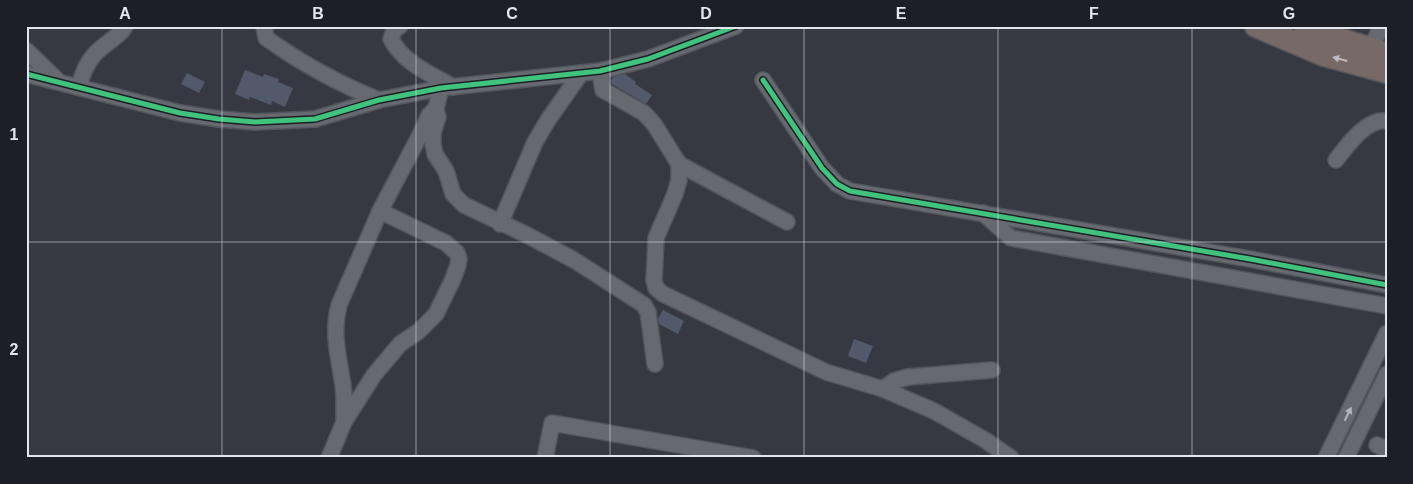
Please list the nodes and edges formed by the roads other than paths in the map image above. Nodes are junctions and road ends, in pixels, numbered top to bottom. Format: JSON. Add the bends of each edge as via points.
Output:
{"nodes":[{"id":1,"x":125,"y":26,"type":"edge"},
{"id":2,"x":264,"y":26,"type":"edge"},
{"id":3,"x":400,"y":26,"type":"edge"},
{"id":4,"x":736,"y":26,"type":"edge"},
{"id":5,"x":1256,"y":26,"type":"edge"},
{"id":6,"x":1305,"y":26,"type":"edge"},
{"id":7,"x":1382,"y":26,"type":"edge"},
{"id":8,"x":26,"y":50,"type":"edge"},
{"id":9,"x":1377,"y":60,"type":"edge"},
{"id":10,"x":600,"y":72,"type":"junction"},
{"id":11,"x":581,"y":73,"type":"junction"},
{"id":12,"x":26,"y":74,"type":"edge"},
{"id":13,"x":763,"y":80,"type":"dead end"},
{"id":14,"x":59,"y":82,"type":"junction"},
{"id":15,"x":79,"y":86,"type":"junction"},
{"id":16,"x":447,"y":88,"type":"junction"},
{"id":17,"x":379,"y":100,"type":"junction"},
{"id":18,"x":436,"y":108,"type":"junction"},
{"id":19,"x":1387,"y":122,"type":"edge"},
{"id":20,"x":1336,"y":160,"type":"dead end"},
{"id":21,"x":679,"y":164,"type":"junction"},
{"id":22,"x":380,"y":211,"type":"junction"},
{"id":23,"x":983,"y":213,"type":"junction"},
{"id":24,"x":787,"y":222,"type":"dead end"},
{"id":25,"x":500,"y":224,"type":"junction"},
{"id":26,"x":1387,"y":285,"type":"edge"},
{"id":27,"x":1387,"y":306,"type":"edge"},
{"id":28,"x":1387,"y":333,"type":"edge"},
{"id":29,"x":655,"y":364,"type":"dead end"},
{"id":30,"x":992,"y":370,"type":"dead end"},
{"id":31,"x":1387,"y":374,"type":"edge"},
{"id":32,"x":883,"y":389,"type":"junction"},
{"id":33,"x":344,"y":422,"type":"junction"},
{"id":34,"x":699,"y":453,"type":"edge"},
{"id":35,"x":329,"y":458,"type":"edge"},
{"id":36,"x":545,"y":458,"type":"edge"},
{"id":37,"x":753,"y":458,"type":"edge"},
{"id":38,"x":1011,"y":458,"type":"edge"},
{"id":39,"x":1326,"y":458,"type":"edge"},
{"id":40,"x":1346,"y":458,"type":"edge"}],
"edges":[{"from":1,"to":15,"type":"street","via":[[120,35],[106,42],[95,54],[84,70]]},
{"from":2,"to":17,"type":"street","via":[[266,38],[285,51],[352,89]]},
{"from":3,"to":16,"type":"street","via":[[394,30],[391,39],[402,54]]},
{"from":4,"to":10,"type":"street","via":[[648,59]]},
{"from":9,"to":5,"type":"highway","one_way":true,"via":[[1324,55]]},
{"from":6,"to":9,"type":"highway"},
{"from":7,"to":9,"type":"street"},
{"from":8,"to":14,"type":"street"},
{"from":10,"to":11,"type":"street"},
{"from":10,"to":21,"type":"street","via":[[603,90],[644,113]]},
{"from":11,"to":16,"type":"street"},
{"from":11,"to":25,"type":"street","via":[[535,142]]},
{"from":12,"to":14,"type":"street"},
{"from":13,"to":23,"type":"street","via":[[822,168],[844,188]]},
{"from":14,"to":15,"type":"street"},
{"from":15,"to":17,"type":"street","via":[[180,113],[255,122],[315,119]]},
{"from":16,"to":17,"type":"street"},
{"from":16,"to":18,"type":"street"},
{"from":18,"to":22,"type":"street","via":[[428,115]]},
{"from":18,"to":25,"type":"street","via":[[438,117],[433,144],[453,194],[464,206]]},
{"from":19,"to":20,"type":"street","via":[[1368,126],[1353,138]]},
{"from":21,"to":24,"type":"street"},
{"from":21,"to":32,"type":"street","via":[[680,180],[656,238],[656,288],[826,372]]},
{"from":22,"to":33,"type":"street","via":[[336,317]]},
{"from":22,"to":33,"type":"street","via":[[446,242],[457,253],[458,265],[436,314],[394,351],[374,375]]},
{"from":23,"to":26,"type":"street"},
{"from":23,"to":27,"type":"street","via":[[1011,238]]},
{"from":25,"to":29,"type":"street","via":[[574,260],[644,305],[648,312]]},
{"from":39,"to":28,"type":"street","one_way":true},
{"from":30,"to":32,"type":"street","via":[[908,376]]},
{"from":31,"to":40,"type":"street"},
{"from":32,"to":38,"type":"street","via":[[934,411]]},
{"from":33,"to":35,"type":"street"},
{"from":34,"to":36,"type":"street","via":[[552,422]]},
{"from":34,"to":37,"type":"street"}]}
